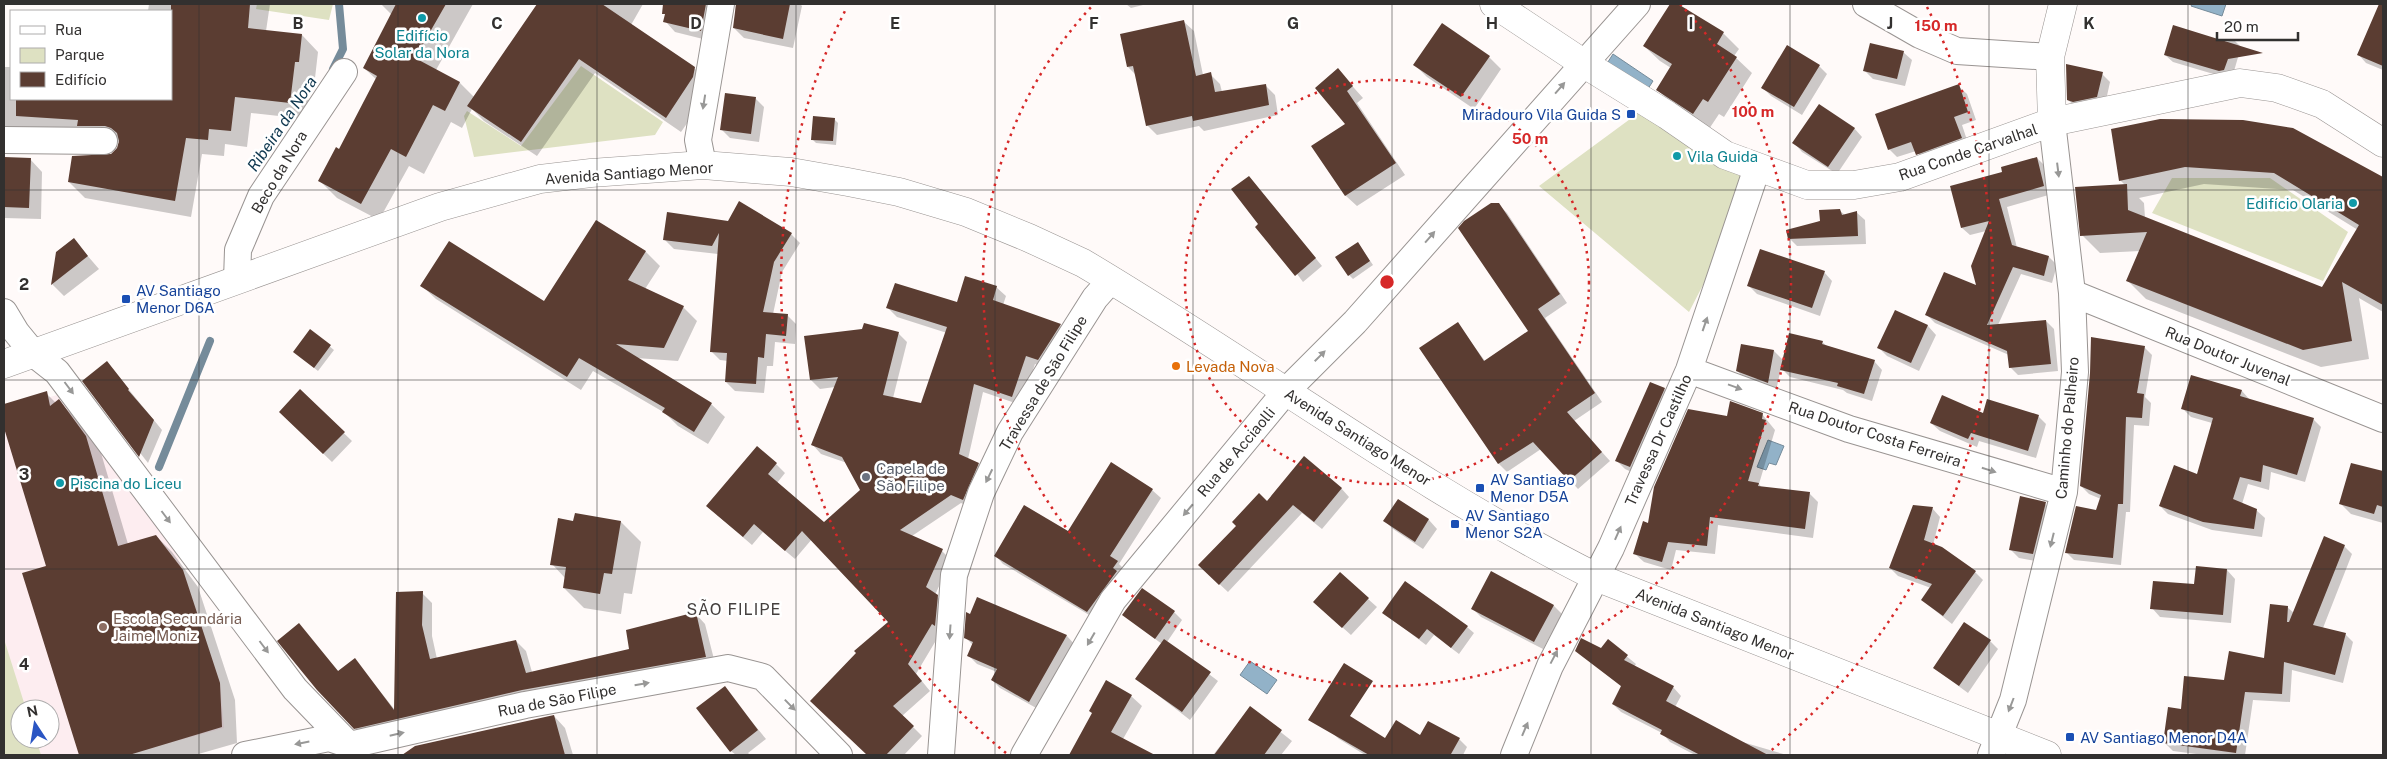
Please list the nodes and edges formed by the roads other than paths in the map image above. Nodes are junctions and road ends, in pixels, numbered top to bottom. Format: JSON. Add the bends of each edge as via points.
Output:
{"nodes":[{"id":1,"x":721,"y":4,"type":"edge"},
{"id":2,"x":1494,"y":4,"type":"edge"},
{"id":3,"x":1637,"y":4,"type":"edge"},
{"id":4,"x":1866,"y":4,"type":"edge"},
{"id":5,"x":2063,"y":4,"type":"edge"},
{"id":6,"x":2050,"y":57,"type":"junction"},
{"id":7,"x":1583,"y":62,"type":"junction"},
{"id":8,"x":344,"y":72,"type":"dead end"},
{"id":9,"x":2052,"y":122,"type":"junction"},
{"id":10,"x":4,"y":140,"type":"edge"},
{"id":11,"x":104,"y":141,"type":"dead end"},
{"id":12,"x":2383,"y":142,"type":"edge"},
{"id":13,"x":703,"y":165,"type":"junction"},
{"id":14,"x":1758,"y":168,"type":"junction"},
{"id":15,"x":237,"y":280,"type":"junction"},
{"id":16,"x":1111,"y":280,"type":"junction"},
{"id":17,"x":2072,"y":293,"type":"junction"},
{"id":18,"x":4,"y":312,"type":"edge"},
{"id":19,"x":34,"y":354,"type":"junction"},
{"id":20,"x":4,"y":364,"type":"edge"},
{"id":21,"x":1689,"y":370,"type":"junction"},
{"id":22,"x":1286,"y":391,"type":"junction"},
{"id":23,"x":2383,"y":419,"type":"edge"},
{"id":24,"x":2064,"y":492,"type":"junction"},
{"id":25,"x":1596,"y":577,"type":"junction"},
{"id":26,"x":1994,"y":746,"type":"edge"},
{"id":27,"x":354,"y":750,"type":"edge"},
{"id":28,"x":245,"y":755,"type":"edge"},
{"id":29,"x":839,"y":755,"type":"edge"},
{"id":30,"x":941,"y":755,"type":"edge"},
{"id":31,"x":1024,"y":755,"type":"edge"},
{"id":32,"x":1514,"y":755,"type":"edge"},
{"id":33,"x":2046,"y":755,"type":"edge"}],
"edges":[{"from":1,"to":13,"type":"street","one_way":true,"via":[[698,140]]},
{"from":2,"to":7,"type":"main road","name":"Rua Conde Carvalhal"},
{"from":3,"to":7,"type":"street","name":"Rua de Acciaolli"},
{"from":4,"to":6,"type":"street","via":[[1956,51]]},
{"from":5,"to":6,"type":"main road","name":"Caminho do Palheiro"},
{"from":6,"to":9,"type":"main road","name":"Caminho do Palheiro"},
{"from":7,"to":14,"type":"main road","name":"Rua Conde Carvalhal","via":[[1725,155]]},
{"from":22,"to":7,"type":"street","name":"Rua de Acciaolli","one_way":true,"via":[[1355,322]]},
{"from":8,"to":15,"type":"street","name":"Beco da Nora","via":[[261,196],[238,250]]},
{"from":9,"to":12,"type":"main road","name":"Rua Conde Carvalhal","via":[[2240,83],[2277,88],[2322,104]]},
{"from":9,"to":14,"type":"main road","name":"Rua Conde Carvalhal","via":[[1900,177],[1854,185],[1807,185]]},
{"from":9,"to":17,"type":"street","name":"Caminho do Palheiro","one_way":true},
{"from":10,"to":11,"type":"street"},
{"from":13,"to":15,"type":"main road","name":"Avenida Santiago Menor","via":[[540,179],[440,207]]},
{"from":13,"to":16,"type":"main road","name":"Avenida Santiago Menor","via":[[792,172],[899,192],[966,212],[1029,238]]},
{"from":21,"to":14,"type":"street","name":"Travessa Dr Castilho","one_way":true},
{"from":15,"to":19,"type":"main road","name":"Avenida Santiago Menor"},
{"from":16,"to":22,"type":"main road","name":"Avenida Santiago Menor"},
{"from":16,"to":30,"type":"street","name":"Travessa de São Filipe","one_way":true,"via":[[1095,298],[1010,432],[981,493],[954,575]]},
{"from":17,"to":23,"type":"street","name":"Rua Doutor Juvenal"},
{"from":17,"to":24,"type":"street","name":"Caminho do Palheiro","via":[[2075,372]]},
{"from":18,"to":19,"type":"street"},
{"from":19,"to":20,"type":"main road","name":"Avenida Santiago Menor"},
{"from":19,"to":27,"type":"street","one_way":true,"via":[[57,372],[295,689]]},
{"from":21,"to":24,"type":"street","name":"Rua Doutor Costa Ferreira","one_way":true,"via":[[1849,429]]},
{"from":25,"to":21,"type":"street","name":"Travessa Dr Castilho","one_way":true},
{"from":22,"to":25,"type":"main road","name":"Avenida Santiago Menor","via":[[1462,503]]},
{"from":22,"to":31,"type":"street","name":"Rua de Acciaolli","one_way":true,"via":[[1113,600]]},
{"from":24,"to":26,"type":"street","name":"Caminho do Palheiro","one_way":true,"via":[[2014,700]]},
{"from":25,"to":26,"type":"main road","name":"Avenida Santiago Menor"},
{"from":32,"to":25,"type":"street","name":"Travessa Dr Castilho","one_way":true,"via":[[1550,666]]},
{"from":26,"to":33,"type":"main road","name":"Avenida Santiago Menor"},
{"from":27,"to":28,"type":"street","name":"Rua de São Filipe","one_way":true,"via":[[330,738]]},
{"from":27,"to":29,"type":"street","name":"Rua de São Filipe","one_way":true,"via":[[525,705],[728,668],[763,678]]}]}
